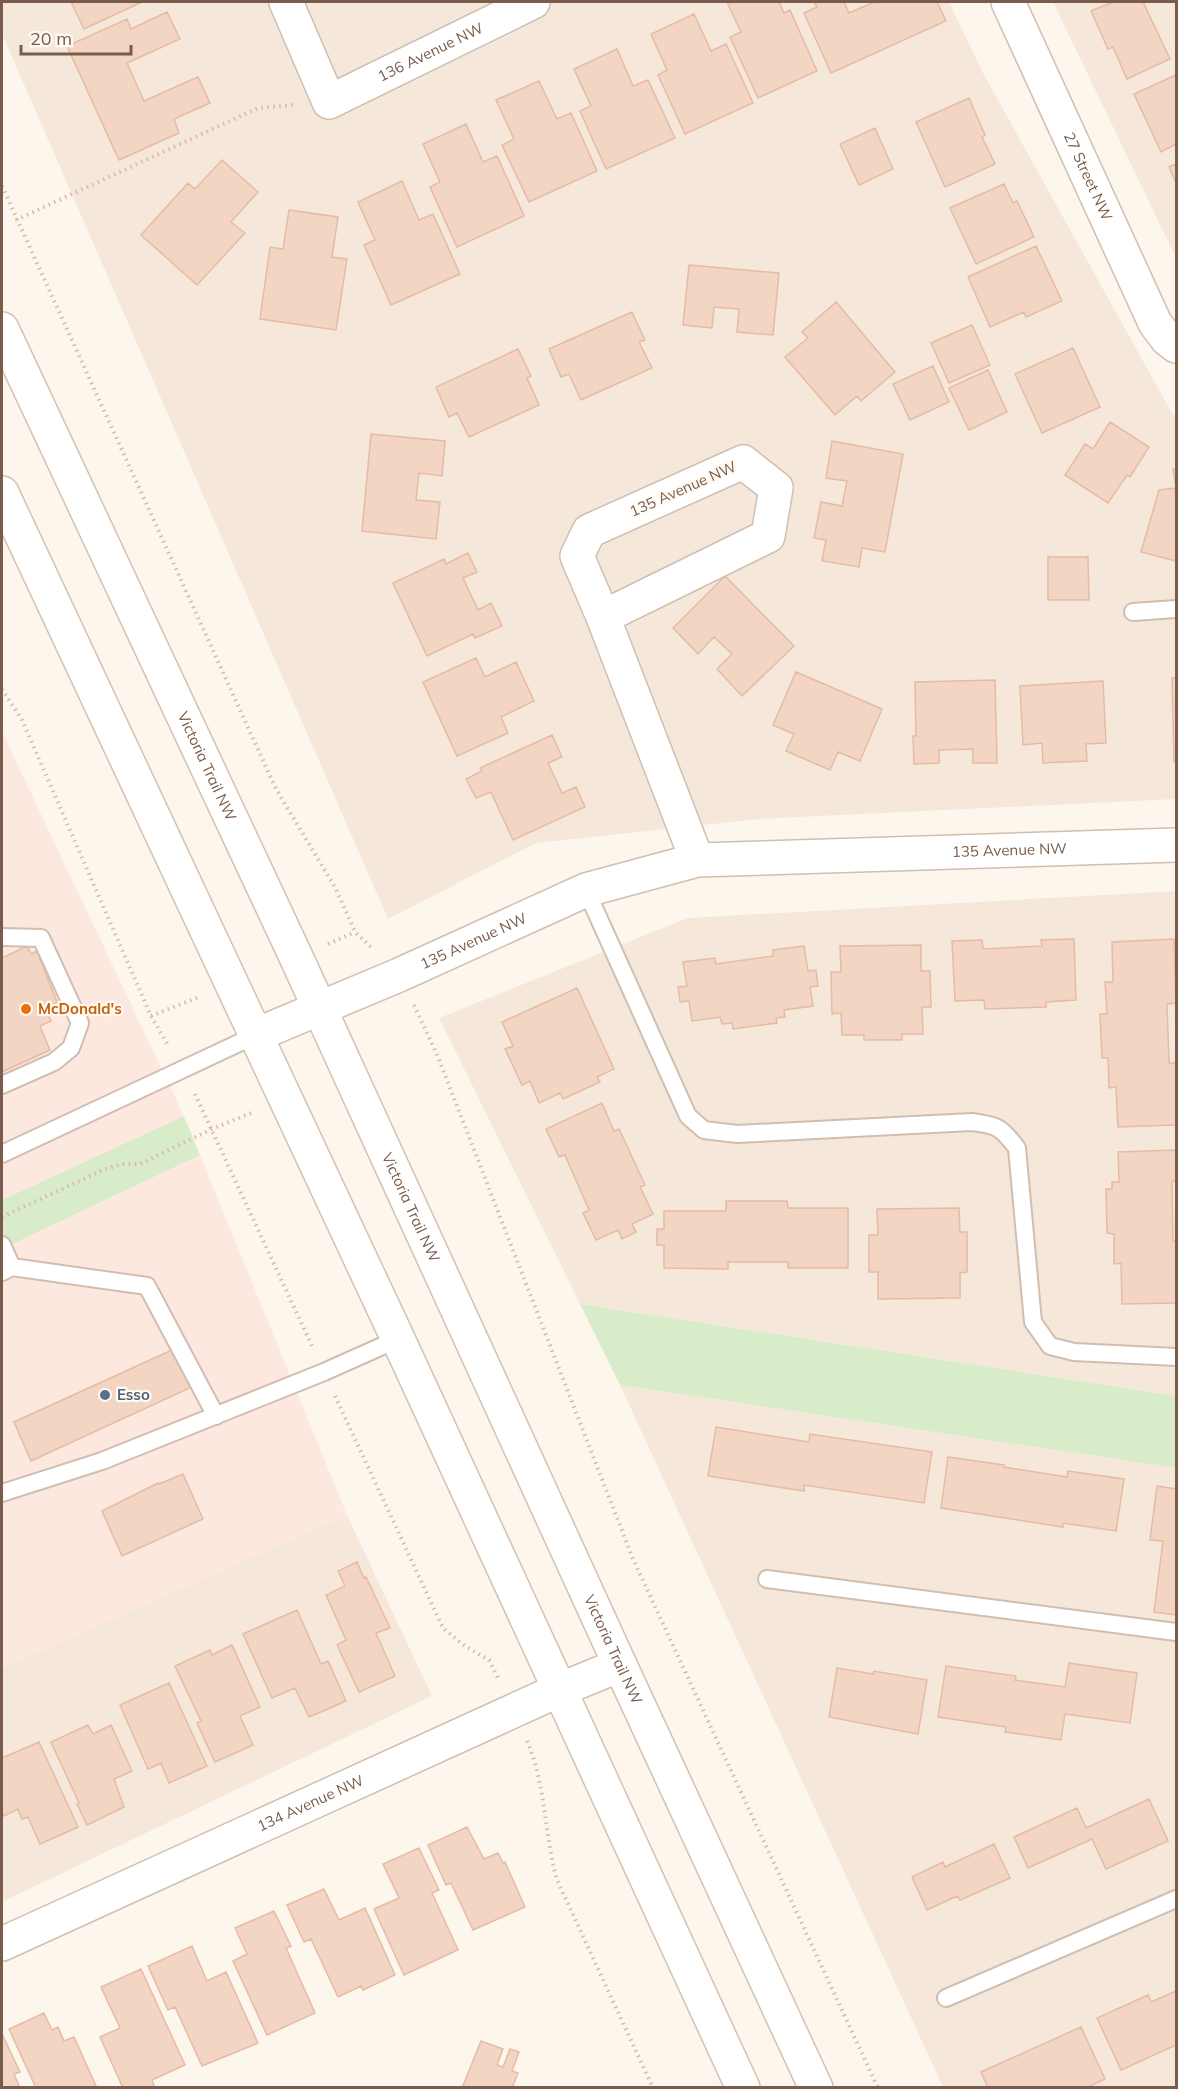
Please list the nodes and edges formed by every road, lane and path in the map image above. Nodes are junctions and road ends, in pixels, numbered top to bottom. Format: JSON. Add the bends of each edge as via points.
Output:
{"nodes":[{"id":1,"x":286,"y":2,"type":"edge"},
{"id":2,"x":533,"y":2,"type":"edge"},
{"id":3,"x":1008,"y":2,"type":"edge"},
{"id":4,"x":329,"y":102,"type":"junction"},
{"id":5,"x":2,"y":186,"type":"edge"},
{"id":6,"x":16,"y":220,"type":"junction"},
{"id":7,"x":2,"y":329,"type":"edge"},
{"id":8,"x":1176,"y":346,"type":"edge"},
{"id":9,"x":2,"y":493,"type":"edge"},
{"id":10,"x":1176,"y":609,"type":"edge"},
{"id":11,"x":1133,"y":612,"type":"dead end"},
{"id":12,"x":603,"y":616,"type":"junction"},
{"id":13,"x":2,"y":689,"type":"edge"},
{"id":14,"x":1176,"y":845,"type":"edge"},
{"id":15,"x":697,"y":860,"type":"junction"},
{"id":16,"x":586,"y":890,"type":"junction"},
{"id":17,"x":2,"y":937,"type":"edge"},
{"id":18,"x":399,"y":975,"type":"junction"},
{"id":19,"x":319,"y":1009,"type":"junction"},
{"id":20,"x":255,"y":1035,"type":"junction"},
{"id":21,"x":182,"y":1069,"type":"junction"},
{"id":22,"x":2,"y":1085,"type":"edge"},
{"id":23,"x":286,"y":1100,"type":"junction"},
{"id":24,"x":212,"y":1129,"type":"junction"},
{"id":25,"x":2,"y":1154,"type":"edge"},
{"id":26,"x":2,"y":1218,"type":"edge"},
{"id":27,"x":2,"y":1245,"type":"edge"},
{"id":28,"x":7,"y":1270,"type":"edge"},
{"id":29,"x":398,"y":1339,"type":"junction"},
{"id":30,"x":1176,"y":1357,"type":"edge"},
{"id":31,"x":324,"y":1372,"type":"junction"},
{"id":32,"x":216,"y":1416,"type":"junction"},
{"id":33,"x":2,"y":1493,"type":"edge"},
{"id":34,"x":767,"y":1579,"type":"dead end"},
{"id":35,"x":1176,"y":1632,"type":"edge"},
{"id":36,"x":620,"y":1665,"type":"junction"},
{"id":37,"x":559,"y":1690,"type":"junction"},
{"id":38,"x":514,"y":1711,"type":"junction"},
{"id":39,"x":1176,"y":1899,"type":"edge"},
{"id":40,"x":2,"y":1944,"type":"edge"},
{"id":41,"x":946,"y":1998,"type":"dead end"},
{"id":42,"x":653,"y":2088,"type":"edge"},
{"id":43,"x":743,"y":2088,"type":"edge"},
{"id":44,"x":816,"y":2088,"type":"edge"},
{"id":45,"x":878,"y":2088,"type":"edge"}],
"edges":[{"from":1,"to":4,"type":"main road"},
{"from":2,"to":4,"type":"main road","name":"136 Avenue NW"},
{"from":3,"to":8,"type":"main road","name":"27 Street NW","via":[[1155,323]]},
{"from":4,"to":6,"type":"path","via":[[258,108]]},
{"from":5,"to":6,"type":"path"},
{"from":6,"to":18,"type":"path","via":[[276,789],[336,889],[355,932]]},
{"from":7,"to":19,"type":"main road","name":"Victoria Trail NW"},
{"from":9,"to":20,"type":"main road"},
{"from":10,"to":11,"type":"lane"},
{"from":12,"to":12,"type":"main road","name":"135 Avenue NW","via":[[577,556],[589,531],[743,462],[776,488],[768,536]]},
{"from":12,"to":15,"type":"main road","name":"135 Avenue NW"},
{"from":13,"to":21,"type":"path","via":[[22,720],[151,1016]]},
{"from":14,"to":15,"type":"main road","name":"135 Avenue NW"},
{"from":15,"to":16,"type":"main road","name":"135 Avenue NW"},
{"from":16,"to":18,"type":"main road","name":"135 Avenue NW"},
{"from":16,"to":30,"type":"lane","via":[[688,1116],[704,1130],[737,1134],[972,1122],[995,1125],[1017,1148],[1033,1322],[1050,1346],[1074,1352]]},
{"from":17,"to":22,"type":"lane","via":[[41,938],[80,1023],[71,1048],[54,1062]]},
{"from":18,"to":19,"type":"main road","name":"135 Avenue NW"},
{"from":18,"to":45,"type":"path","via":[[438,1057],[633,1559]]},
{"from":19,"to":20,"type":"main road","name":"135 Avenue NW"},
{"from":19,"to":36,"type":"main road","name":"Victoria Trail NW"},
{"from":20,"to":21,"type":"lane"},
{"from":20,"to":23,"type":"main road"},
{"from":21,"to":24,"type":"path"},
{"from":21,"to":25,"type":"lane"},
{"from":23,"to":24,"type":"path"},
{"from":23,"to":29,"type":"main road"},
{"from":24,"to":26,"type":"path","via":[[140,1164],[103,1170]]},
{"from":24,"to":31,"type":"path"},
{"from":27,"to":28,"type":"lane"},
{"from":28,"to":32,"type":"lane","via":[[147,1286]]},
{"from":29,"to":31,"type":"lane"},
{"from":29,"to":37,"type":"main road"},
{"from":31,"to":32,"type":"lane"},
{"from":31,"to":38,"type":"path","via":[[443,1628],[489,1660]]},
{"from":32,"to":33,"type":"lane","via":[[102,1461]]},
{"from":34,"to":35,"type":"lane"},
{"from":36,"to":37,"type":"main road","name":"134 Avenue NW"},
{"from":36,"to":44,"type":"main road","name":"Victoria Trail NW"},
{"from":37,"to":38,"type":"main road","name":"134 Avenue NW"},
{"from":37,"to":43,"type":"main road"},
{"from":38,"to":40,"type":"main road","name":"134 Avenue NW"},
{"from":38,"to":42,"type":"path","via":[[536,1762],[557,1880]]},
{"from":39,"to":41,"type":"lane"}]}
